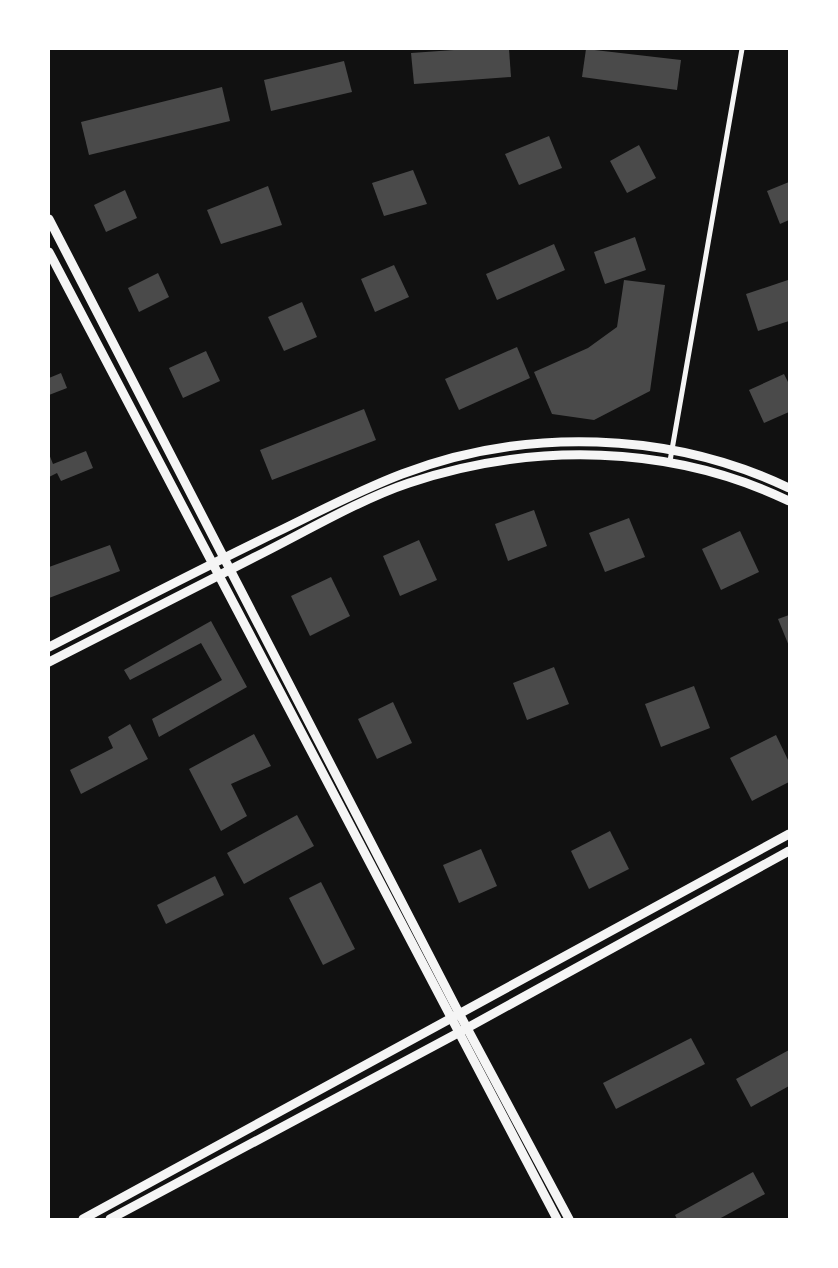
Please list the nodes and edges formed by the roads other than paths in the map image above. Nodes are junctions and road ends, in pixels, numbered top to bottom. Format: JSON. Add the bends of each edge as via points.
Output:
{"nodes":[{"id":1,"x":742,"y":49,"type":"edge"},
{"id":2,"x":49,"y":219,"type":"edge"},
{"id":3,"x":49,"y":252,"type":"edge"},
{"id":4,"x":673,"y":449,"type":"junction"},
{"id":5,"x":670,"y":461,"type":"junction"},
{"id":6,"x":789,"y":488,"type":"edge"},
{"id":7,"x":789,"y":501,"type":"edge"},
{"id":8,"x":224,"y":557,"type":"junction"},
{"id":9,"x":212,"y":563,"type":"junction"},
{"id":10,"x":231,"y":570,"type":"junction"},
{"id":11,"x":218,"y":576,"type":"junction"},
{"id":12,"x":49,"y":647,"type":"edge"},
{"id":13,"x":49,"y":662,"type":"edge"},
{"id":14,"x":789,"y":834,"type":"edge"},
{"id":15,"x":789,"y":851,"type":"edge"},
{"id":16,"x":460,"y":1015,"type":"junction"},
{"id":17,"x":451,"y":1020,"type":"junction"},
{"id":18,"x":466,"y":1027,"type":"junction"},
{"id":19,"x":458,"y":1033,"type":"junction"},
{"id":20,"x":83,"y":1219,"type":"edge"},
{"id":21,"x":110,"y":1219,"type":"edge"},
{"id":22,"x":557,"y":1219,"type":"edge"},
{"id":23,"x":569,"y":1219,"type":"edge"}],
"edges":[{"from":1,"to":4,"type":"street"},
{"from":2,"to":8,"type":"street"},
{"from":3,"to":9,"type":"street"},
{"from":4,"to":5,"type":"street"},
{"from":4,"to":6,"type":"street","via":[[743,469]]},
{"from":4,"to":8,"type":"street","via":[[610,442],[547,443],[523,444],[465,456],[403,474]]},
{"from":5,"to":7,"type":"street","via":[[754,485]]},
{"from":5,"to":10,"type":"street","via":[[582,455],[525,457],[465,466],[407,483]]},
{"from":8,"to":9,"type":"street"},
{"from":8,"to":10,"type":"street"},
{"from":9,"to":11,"type":"street"},
{"from":9,"to":12,"type":"street"},
{"from":10,"to":11,"type":"street"},
{"from":10,"to":16,"type":"street"},
{"from":11,"to":13,"type":"street"},
{"from":11,"to":17,"type":"street"},
{"from":14,"to":16,"type":"street"},
{"from":15,"to":18,"type":"street"},
{"from":16,"to":17,"type":"street"},
{"from":16,"to":18,"type":"street"},
{"from":17,"to":19,"type":"street"},
{"from":17,"to":20,"type":"street"},
{"from":18,"to":19,"type":"street"},
{"from":18,"to":23,"type":"street"},
{"from":19,"to":21,"type":"street"},
{"from":19,"to":22,"type":"street"}]}
